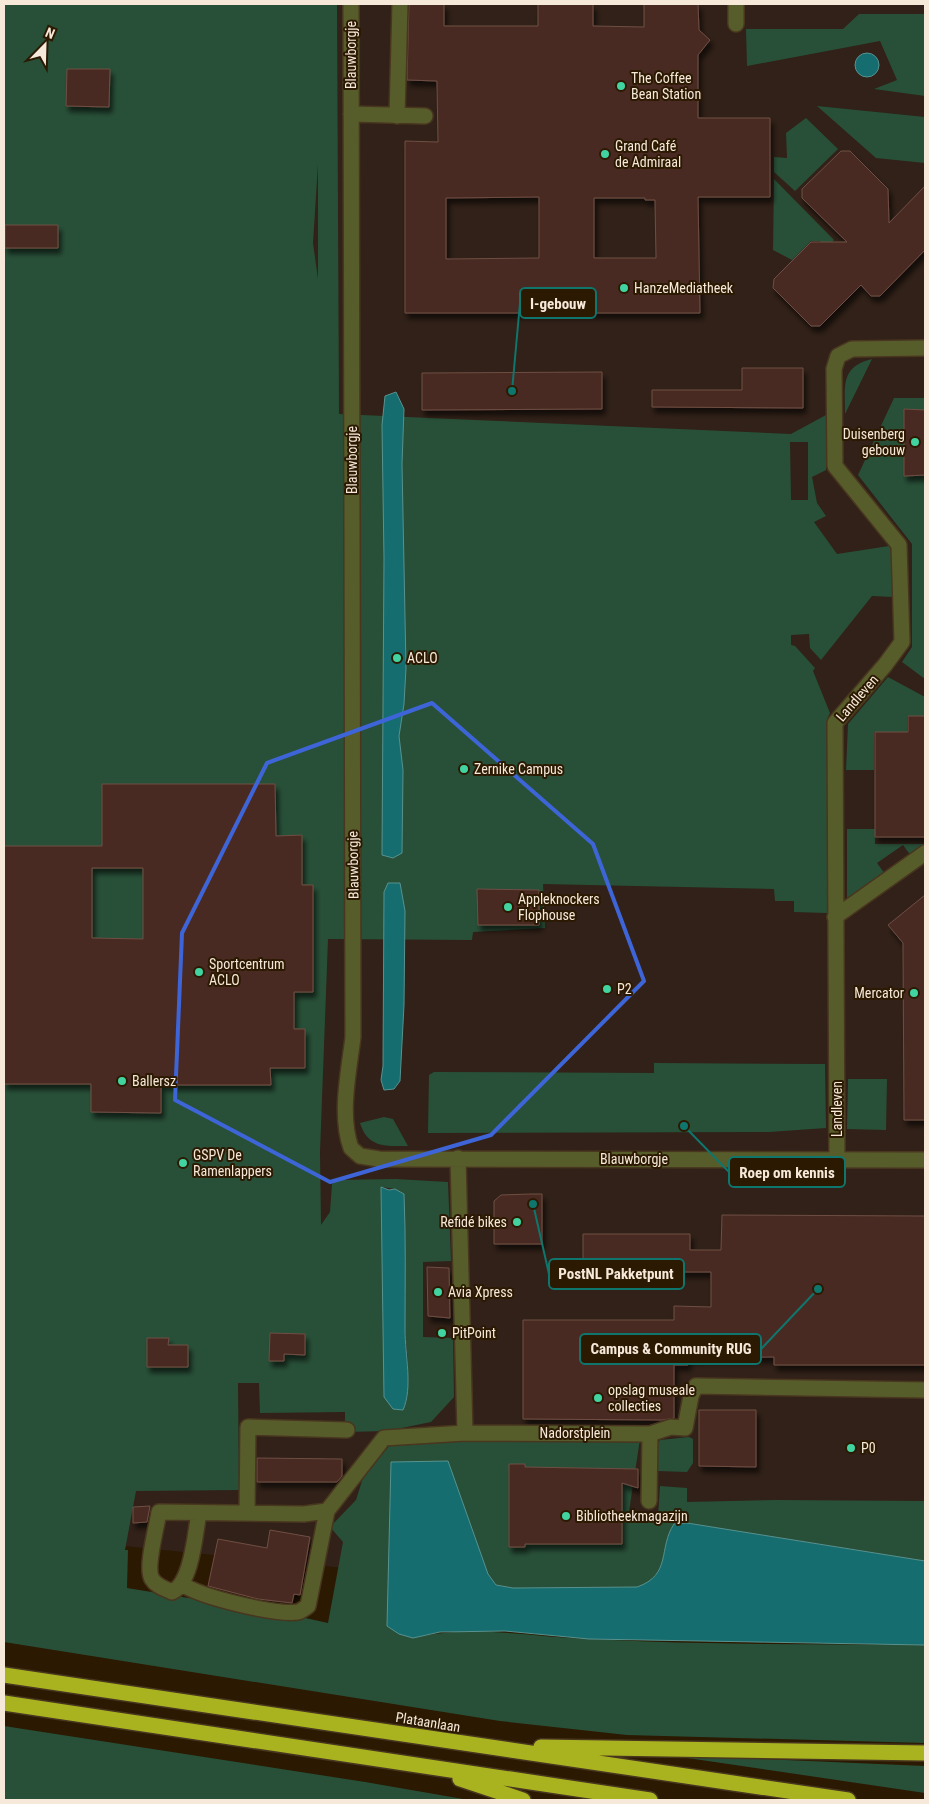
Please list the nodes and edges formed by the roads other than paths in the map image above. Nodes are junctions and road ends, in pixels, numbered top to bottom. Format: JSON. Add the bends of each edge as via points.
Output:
{"nodes":[{"id":1,"x":351,"y":4,"type":"edge"},
{"id":2,"x":400,"y":4,"type":"edge"},
{"id":3,"x":736,"y":4,"type":"edge"},
{"id":4,"x":736,"y":24,"type":"dead end"},
{"id":5,"x":351,"y":114,"type":"junction"},
{"id":6,"x":397,"y":116,"type":"junction"},
{"id":7,"x":425,"y":116,"type":"dead end"},
{"id":8,"x":925,"y":348,"type":"edge"},
{"id":9,"x":925,"y":853,"type":"edge"},
{"id":10,"x":835,"y":917,"type":"junction"},
{"id":11,"x":458,"y":1158,"type":"junction"},
{"id":12,"x":837,"y":1159,"type":"junction"},
{"id":13,"x":925,"y":1160,"type":"edge"},
{"id":14,"x":925,"y":1390,"type":"edge"},
{"id":15,"x":347,"y":1430,"type":"dead end"},
{"id":16,"x":466,"y":1433,"type":"junction"},
{"id":17,"x":650,"y":1434,"type":"junction"},
{"id":18,"x":649,"y":1501,"type":"dead end"},
{"id":19,"x":327,"y":1511,"type":"junction"},
{"id":20,"x":200,"y":1513,"type":"junction"},
{"id":21,"x":246,"y":1514,"type":"junction"},
{"id":22,"x":182,"y":1584,"type":"junction"},
{"id":23,"x":4,"y":1675,"type":"edge"},
{"id":24,"x":4,"y":1703,"type":"edge"},
{"id":25,"x":487,"y":1747,"type":"junction"},
{"id":26,"x":925,"y":1754,"type":"edge"},
{"id":27,"x":420,"y":1766,"type":"junction"},
{"id":28,"x":523,"y":1800,"type":"edge"},
{"id":29,"x":650,"y":1800,"type":"edge"},
{"id":30,"x":848,"y":1800,"type":"edge"}],
"edges":[{"from":1,"to":5,"type":"street","name":"Blauwborgje"},
{"from":2,"to":6,"type":"street"},
{"from":3,"to":4,"type":"street"},
{"from":5,"to":6,"type":"street"},
{"from":5,"to":11,"type":"street","name":"Blauwborgje","via":[[354,1007],[346,1105],[348,1141],[354,1153],[367,1158]]},
{"from":6,"to":7,"type":"street"},
{"from":8,"to":10,"type":"street","name":"Landleven","via":[[852,349],[838,356],[834,369],[835,466],[900,546],[902,642],[834,723]]},
{"from":9,"to":10,"type":"street"},
{"from":10,"to":12,"type":"street","name":"Landleven"},
{"from":11,"to":12,"type":"street","name":"Blauwborgje"},
{"from":11,"to":16,"type":"street"},
{"from":12,"to":13,"type":"street","name":"Blauwborgje"},
{"from":14,"to":17,"type":"street","name":"Nadorstplein","via":[[696,1386],[685,1428],[671,1427]]},
{"from":15,"to":21,"type":"street","via":[[248,1428]]},
{"from":16,"to":17,"type":"street","name":"Nadorstplein"},
{"from":16,"to":19,"type":"street","name":"Nadorstplein","via":[[384,1438]]},
{"from":17,"to":18,"type":"street"},
{"from":19,"to":21,"type":"street"},
{"from":19,"to":22,"type":"street","via":[[308,1606],[299,1612],[207,1596]]},
{"from":20,"to":21,"type":"street"},
{"from":20,"to":22,"type":"street"},
{"from":20,"to":22,"type":"street","via":[[159,1512],[150,1565],[151,1578],[158,1586],[172,1592]]},
{"from":23,"to":25,"type":"highway","name":"Plataanlaan"},
{"from":24,"to":27,"type":"highway"},
{"from":25,"to":26,"type":"highway"},
{"from":25,"to":30,"type":"highway","name":"Plataanlaan"},
{"from":27,"to":28,"type":"highway"},
{"from":27,"to":29,"type":"highway"}]}
